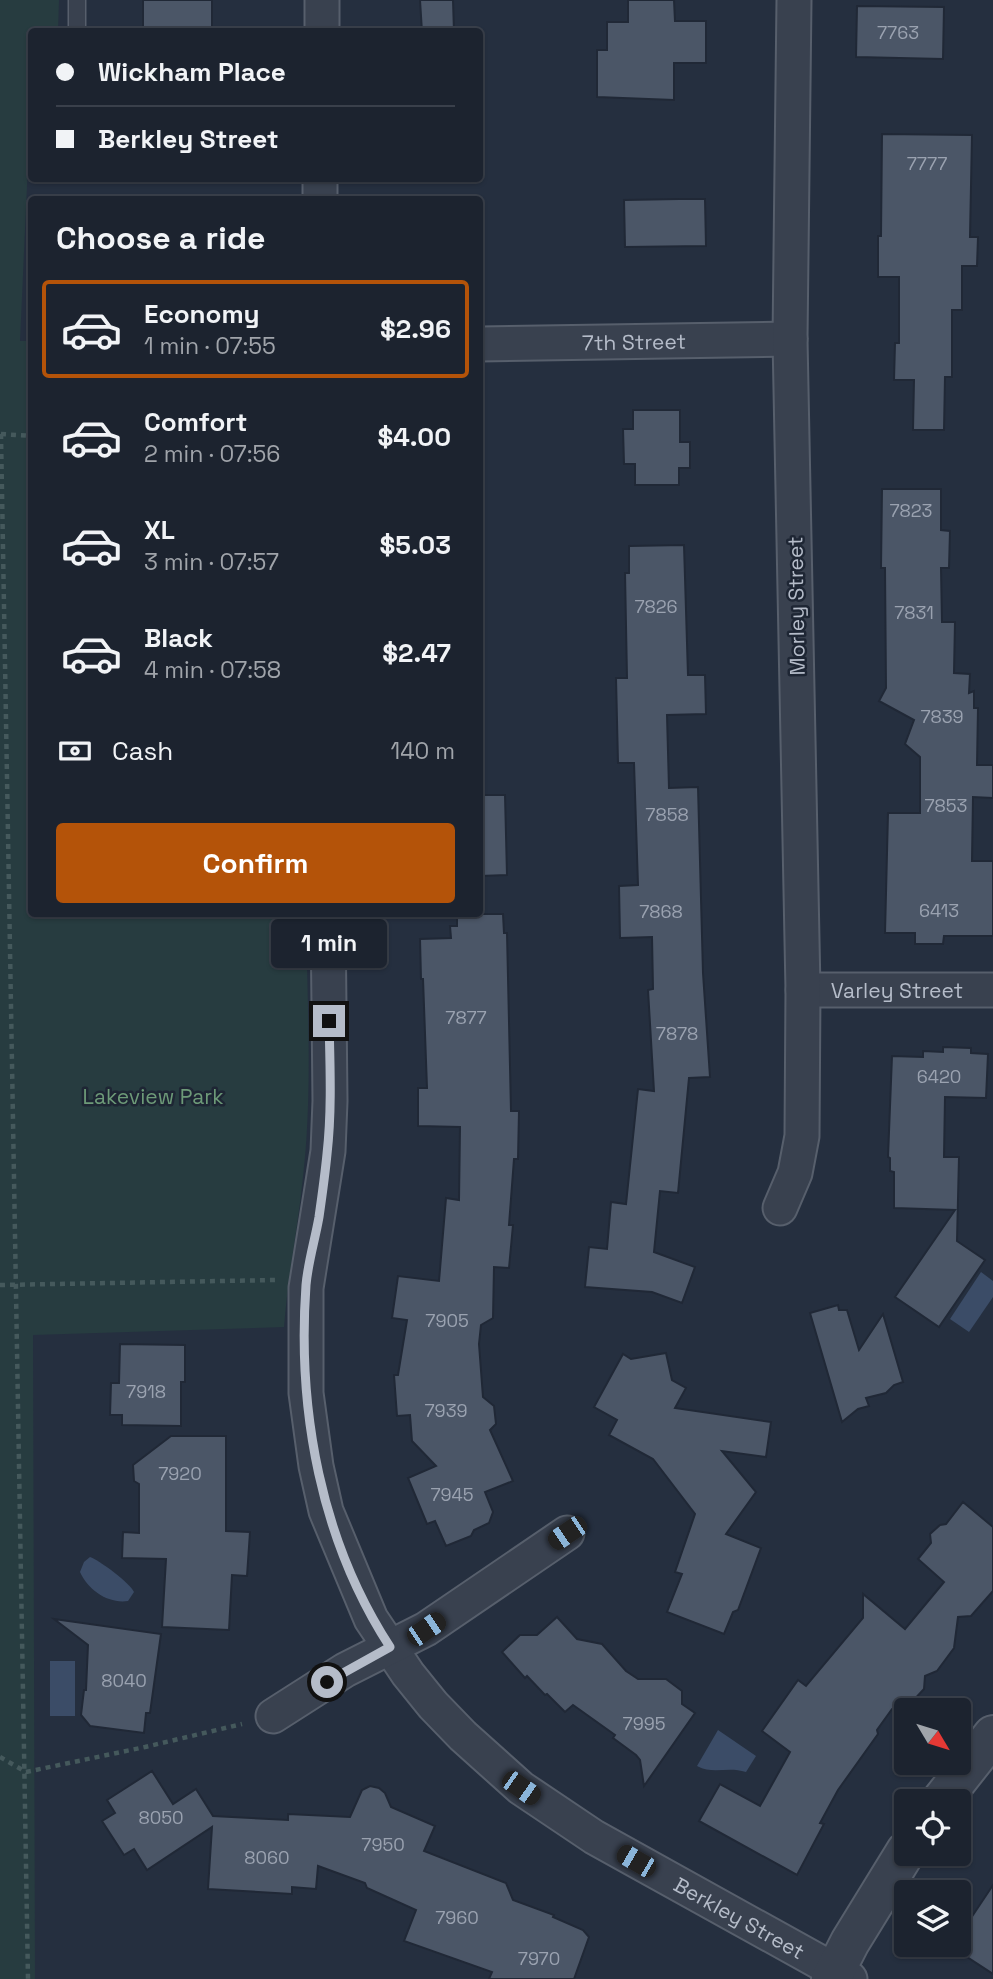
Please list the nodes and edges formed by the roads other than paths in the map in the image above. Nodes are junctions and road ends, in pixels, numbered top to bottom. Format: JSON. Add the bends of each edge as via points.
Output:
{"nodes":[{"id":1,"x":77,"y":0,"type":"edge"},
{"id":2,"x":322,"y":0,"type":"edge"},
{"id":3,"x":794,"y":0,"type":"edge"},
{"id":4,"x":77,"y":28,"type":"dead end"},
{"id":5,"x":321,"y":28,"type":"edge"},
{"id":6,"x":790,"y":339,"type":"junction"},
{"id":7,"x":483,"y":344,"type":"edge"},
{"id":8,"x":328,"y":917,"type":"edge"},
{"id":9,"x":803,"y":990,"type":"junction"},
{"id":10,"x":993,"y":990,"type":"edge"},
{"id":11,"x":780,"y":1208,"type":"dead end"},
{"id":12,"x":567,"y":1533,"type":"dead end"},
{"id":13,"x":390,"y":1647,"type":"junction"},
{"id":14,"x":274,"y":1716,"type":"road end"},
{"id":15,"x":993,"y":1735,"type":"edge"},
{"id":16,"x":950,"y":1789,"type":"edge"},
{"id":17,"x":898,"y":1866,"type":"edge"},
{"id":18,"x":838,"y":1976,"type":"edge"}],
"edges":[{"from":1,"to":4,"type":"lane"},
{"from":2,"to":5,"type":"street"},
{"from":3,"to":6,"type":"street","name":"Morley Street"},
{"from":6,"to":7,"type":"street","name":"7th Street"},
{"from":6,"to":9,"type":"street","name":"Morley Street"},
{"from":8,"to":13,"type":"street","name":"Berkley Street","via":[[328,1151],[307,1279],[306,1393],[326,1511],[371,1619]]},
{"from":9,"to":10,"type":"street","name":"Varley Street"},
{"from":9,"to":11,"type":"street","name":"Morley Street","via":[[802,1136]]},
{"from":12,"to":13,"type":"street","via":[[426,1629]]},
{"from":13,"to":14,"type":"street"},
{"from":13,"to":18,"type":"street","name":"Berkley Street","via":[[441,1713],[521,1788],[605,1843]]},
{"from":15,"to":16,"type":"street"},
{"from":17,"to":18,"type":"street"}]}
